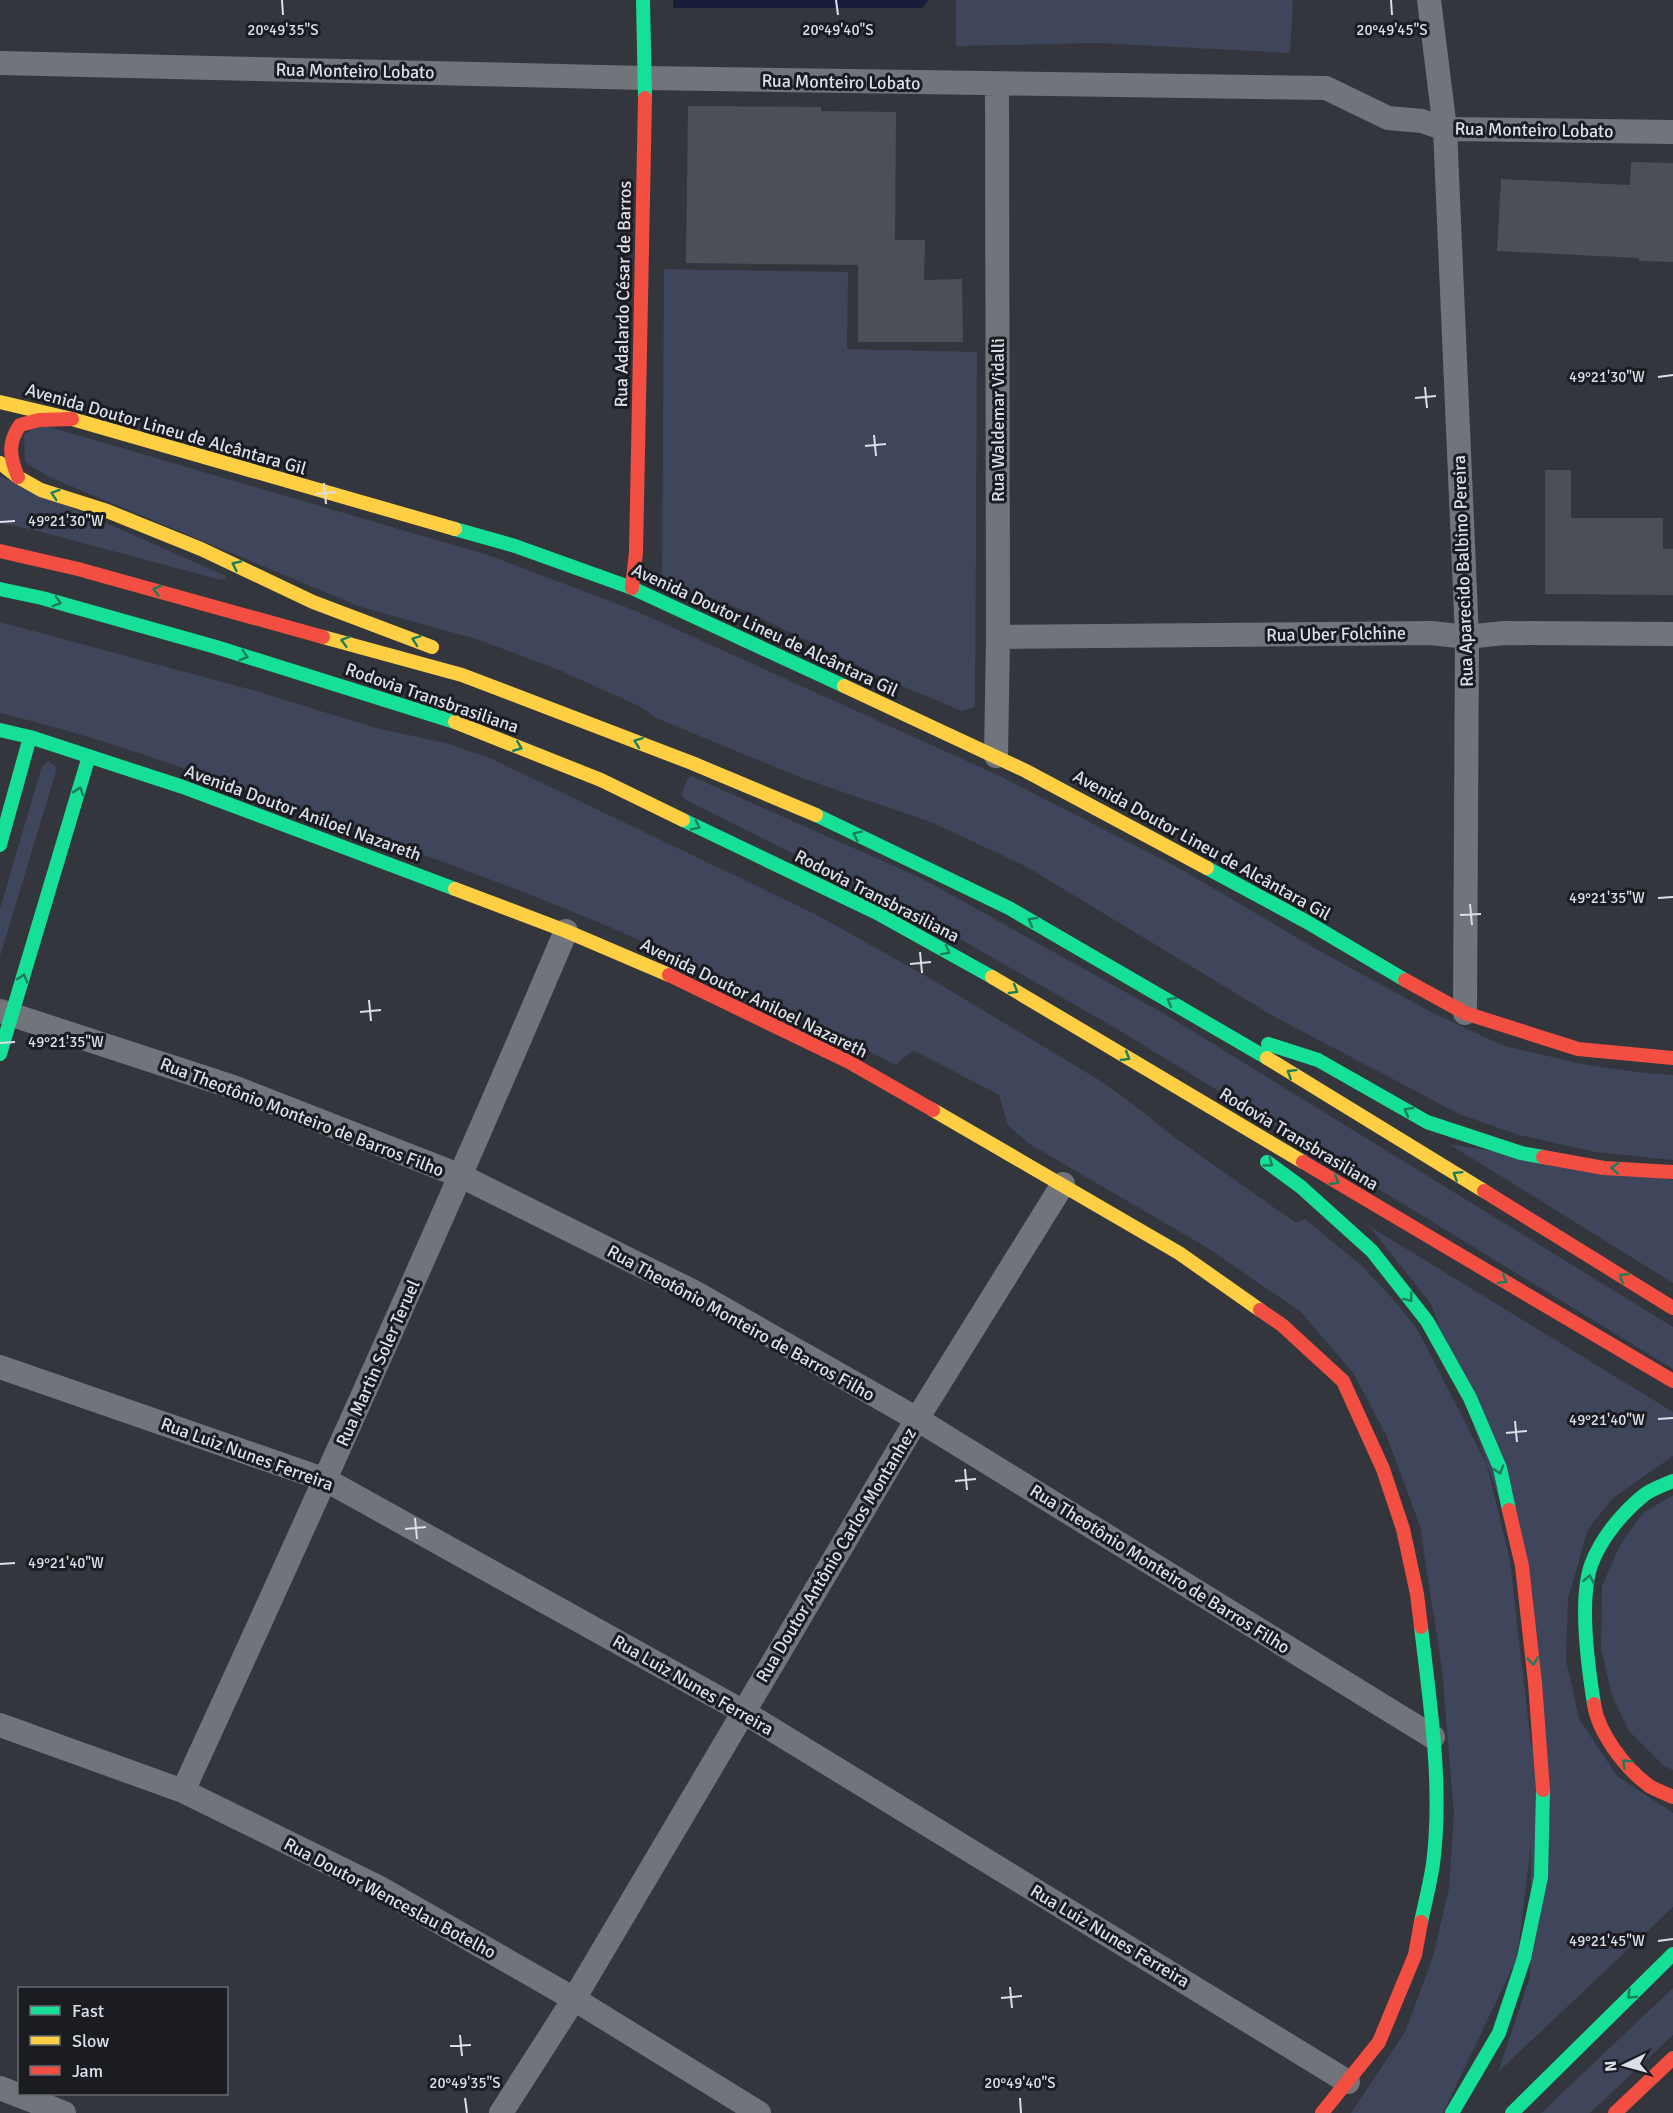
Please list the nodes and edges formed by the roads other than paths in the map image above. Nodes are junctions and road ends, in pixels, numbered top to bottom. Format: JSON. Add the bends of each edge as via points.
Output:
{"nodes":[{"id":1,"x":643,"y":0,"type":"edge"},
{"id":2,"x":1429,"y":0,"type":"edge"},
{"id":3,"x":0,"y":63,"type":"edge"},
{"id":4,"x":645,"y":78,"type":"junction"},
{"id":5,"x":997,"y":84,"type":"junction"},
{"id":6,"x":1445,"y":129,"type":"junction"},
{"id":7,"x":1673,"y":132,"type":"edge"},
{"id":8,"x":0,"y":402,"type":"edge"},
{"id":9,"x":72,"y":418,"type":"junction"},
{"id":10,"x":0,"y":463,"type":"edge"},
{"id":11,"x":18,"y":477,"type":"junction"},
{"id":12,"x":0,"y":551,"type":"edge"},
{"id":13,"x":632,"y":588,"type":"junction"},
{"id":14,"x":0,"y":589,"type":"edge"},
{"id":15,"x":1673,"y":634,"type":"edge"},
{"id":16,"x":998,"y":637,"type":"junction"},
{"id":17,"x":1467,"y":637,"type":"junction"},
{"id":18,"x":462,"y":675,"type":"junction"},
{"id":19,"x":0,"y":730,"type":"edge"},
{"id":20,"x":30,"y":737,"type":"junction"},
{"id":21,"x":89,"y":756,"type":"junction"},
{"id":22,"x":996,"y":756,"type":"junction"},
{"id":23,"x":0,"y":844,"type":"edge"},
{"id":24,"x":566,"y":931,"type":"junction"},
{"id":25,"x":6,"y":1013,"type":"edge"},
{"id":26,"x":1465,"y":1013,"type":"junction"},
{"id":27,"x":1222,"y":1030,"type":"junction"},
{"id":28,"x":0,"y":1054,"type":"edge"},
{"id":29,"x":1673,"y":1058,"type":"edge"},
{"id":30,"x":1212,"y":1108,"type":"junction"},
{"id":31,"x":1240,"y":1142,"type":"dead end"},
{"id":32,"x":1257,"y":1155,"type":"dead end"},
{"id":33,"x":1673,"y":1172,"type":"edge"},
{"id":34,"x":461,"y":1176,"type":"junction"},
{"id":35,"x":1063,"y":1184,"type":"junction"},
{"id":36,"x":1673,"y":1308,"type":"edge"},
{"id":37,"x":0,"y":1367,"type":"edge"},
{"id":38,"x":1673,"y":1381,"type":"edge"},
{"id":39,"x":917,"y":1419,"type":"junction"},
{"id":40,"x":326,"y":1480,"type":"junction"},
{"id":41,"x":1673,"y":1481,"type":"edge"},
{"id":42,"x":742,"y":1711,"type":"junction"},
{"id":43,"x":0,"y":1725,"type":"edge"},
{"id":44,"x":1433,"y":1737,"type":"junction"},
{"id":45,"x":183,"y":1791,"type":"junction"},
{"id":46,"x":1673,"y":1797,"type":"edge"},
{"id":47,"x":1673,"y":1954,"type":"edge"},
{"id":48,"x":574,"y":1999,"type":"junction"},
{"id":49,"x":1673,"y":2058,"type":"edge"},
{"id":50,"x":1348,"y":2082,"type":"junction"},
{"id":51,"x":0,"y":2088,"type":"edge"},
{"id":52,"x":64,"y":2113,"type":"edge"},
{"id":53,"x":501,"y":2113,"type":"edge"},
{"id":54,"x":759,"y":2113,"type":"edge"},
{"id":55,"x":1322,"y":2113,"type":"edge"},
{"id":56,"x":1452,"y":2113,"type":"edge"},
{"id":57,"x":1512,"y":2113,"type":"edge"},
{"id":58,"x":1615,"y":2113,"type":"edge"}],
"edges":[{"from":1,"to":4,"type":"main road","name":"Rua Adalardo César de Barros"},
{"from":2,"to":6,"type":"street","name":"Rua Aparecido Balbino Pereira"},
{"from":3,"to":4,"type":"street","name":"Rua Monteiro Lobato"},
{"from":4,"to":5,"type":"street","name":"Rua Monteiro Lobato"},
{"from":4,"to":13,"type":"main road","name":"Rua Adalardo César de Barros"},
{"from":5,"to":6,"type":"street","name":"Rua Monteiro Lobato","via":[[1326,88],[1388,118],[1422,121]]},
{"from":5,"to":16,"type":"street","name":"Rua Waldemar Vidalli"},
{"from":6,"to":7,"type":"street","name":"Rua Monteiro Lobato"},
{"from":6,"to":17,"type":"street","name":"Rua Aparecido Balbino Pereira"},
{"from":8,"to":9,"type":"main road","name":"Avenida Doutor Lineu de Alcântara Gil"},
{"from":9,"to":11,"type":"main road","via":[[20,425],[8,450]]},
{"from":9,"to":13,"type":"main road","name":"Avenida Doutor Lineu de Alcântara Gil","via":[[515,546]]},
{"from":10,"to":11,"type":"main road"},
{"from":18,"to":11,"type":"main road","one_way":true,"via":[[430,645],[314,602],[201,549],[107,511],[41,490]]},
{"from":18,"to":12,"type":"main road","name":"Rodovia Transbrasiliana","one_way":true,"via":[[78,568]]},
{"from":13,"to":22,"type":"main road","name":"Avenida Doutor Lineu de Alcântara Gil"},
{"from":14,"to":30,"type":"main road","name":"Rodovia Transbrasiliana","one_way":true,"via":[[216,647],[445,718],[601,780],[877,913]]},
{"from":15,"to":17,"type":"street","name":"Rua Uber Folchine","via":[[1504,633]]},
{"from":16,"to":17,"type":"street","name":"Rua Uber Folchine","via":[[1420,633]]},
{"from":16,"to":22,"type":"street","name":"Rua Waldemar Vidalli"},
{"from":17,"to":26,"type":"street","name":"Rua Aparecido Balbino Pereira"},
{"from":27,"to":18,"type":"main road","name":"Rodovia Transbrasiliana","one_way":true,"via":[[1009,908],[799,807]]},
{"from":19,"to":20,"type":"main road","name":"Avenida Doutor Aniloel Nazareth"},
{"from":20,"to":21,"type":"main road","name":"Avenida Doutor Aniloel Nazareth"},
{"from":20,"to":23,"type":"main road"},
{"from":21,"to":24,"type":"main road","name":"Avenida Doutor Aniloel Nazareth","via":[[183,787]]},
{"from":25,"to":21,"type":"main road","one_way":true},
{"from":22,"to":26,"type":"main road","name":"Avenida Doutor Lineu de Alcântara Gil","via":[[1307,922]]},
{"from":24,"to":34,"type":"street","name":"Rua Martin Soler Teruel"},
{"from":24,"to":35,"type":"main road","name":"Avenida Doutor Aniloel Nazareth","via":[[653,967],[849,1062]]},
{"from":25,"to":28,"type":"main road"},
{"from":25,"to":34,"type":"street","name":"Rua Theotônio Monteiro de Barros Filho","via":[[232,1087]]},
{"from":26,"to":29,"type":"main road","name":"Avenida Doutor Lineu de Alcântara Gil","via":[[1578,1049]]},
{"from":33,"to":27,"type":"main road","one_way":true,"via":[[1604,1168],[1521,1153],[1427,1122],[1318,1060]]},
{"from":36,"to":27,"type":"main road","name":"Rodovia Transbrasiliana","one_way":true},
{"from":30,"to":31,"type":"main road"},
{"from":30,"to":38,"type":"main road","name":"Rodovia Transbrasiliana","one_way":true},
{"from":32,"to":56,"type":"main road","one_way":true,"via":[[1301,1187],[1372,1251],[1427,1321],[1470,1398],[1500,1468],[1522,1566],[1544,1798],[1541,1877],[1524,1958],[1499,2033]]},
{"from":34,"to":39,"type":"street","name":"Rua Theotônio Monteiro de Barros Filho","via":[[694,1292]]},
{"from":34,"to":40,"type":"street","name":"Rua Martin Soler Teruel"},
{"from":35,"to":39,"type":"street","name":"Rua Doutor Antônio Carlos Montanhez"},
{"from":35,"to":44,"type":"main road","name":"Avenida Doutor Aniloel Nazareth","via":[[1179,1253],[1282,1325],[1342,1381],[1383,1468],[1403,1529],[1417,1594]]},
{"from":37,"to":40,"type":"street","name":"Rua Luiz Nunes Ferreira"},
{"from":39,"to":42,"type":"street","name":"Rua Doutor Antônio Carlos Montanhez"},
{"from":39,"to":44,"type":"street","name":"Rua Theotônio Monteiro de Barros Filho"},
{"from":40,"to":42,"type":"street","name":"Rua Luiz Nunes Ferreira"},
{"from":40,"to":45,"type":"street","name":"Rua Martin Soler Teruel"},
{"from":46,"to":41,"type":"main road","one_way":true,"via":[[1648,1785],[1618,1755],[1596,1718],[1585,1606],[1592,1566],[1611,1528],[1646,1494]]},
{"from":42,"to":48,"type":"street","name":"Rua Doutor Antônio Carlos Montanhez"},
{"from":42,"to":50,"type":"street","name":"Rua Luiz Nunes Ferreira"},
{"from":43,"to":45,"type":"street","name":"Rua Doutor Wenceslau Botelho"},
{"from":44,"to":50,"type":"main road","name":"Avenida Doutor Aniloel Nazareth","via":[[1433,1864],[1415,1955],[1379,2042]]},
{"from":45,"to":48,"type":"street","name":"Rua Doutor Wenceslau Botelho","via":[[378,1887]]},
{"from":47,"to":57,"type":"main road","one_way":true},
{"from":48,"to":53,"type":"street","name":"Rua Doutor Antônio Carlos Montanhez"},
{"from":48,"to":54,"type":"street","name":"Rua Doutor Wenceslau Botelho"},
{"from":49,"to":58,"type":"main road"},
{"from":50,"to":55,"type":"main road","name":"Avenida Doutor Aniloel Nazareth"},
{"from":51,"to":52,"type":"street"}]}
